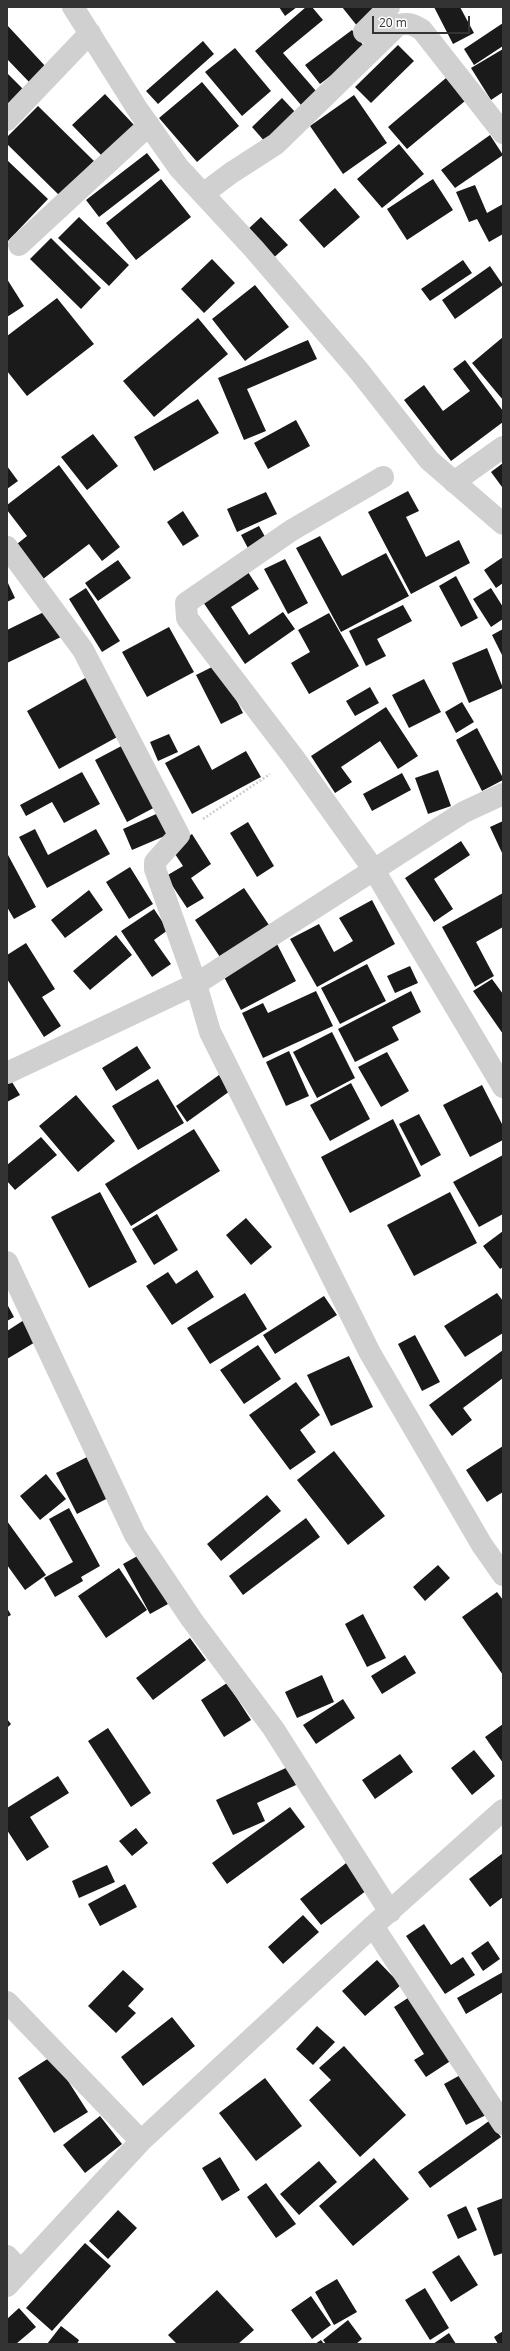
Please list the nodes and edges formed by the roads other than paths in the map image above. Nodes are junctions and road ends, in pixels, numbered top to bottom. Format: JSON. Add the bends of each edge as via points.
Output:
{"nodes":[{"id":1,"x":73,"y":7,"type":"edge"},
{"id":2,"x":389,"y":7,"type":"edge"},
{"id":3,"x":364,"y":32,"type":"dead end"},
{"id":4,"x":90,"y":34,"type":"junction"},
{"id":5,"x":7,"y":120,"type":"edge"},
{"id":6,"x":149,"y":125,"type":"junction"},
{"id":7,"x":503,"y":133,"type":"edge"},
{"id":8,"x":203,"y":194,"type":"junction"},
{"id":9,"x":19,"y":245,"type":"dead end"},
{"id":10,"x":503,"y":447,"type":"edge"},
{"id":11,"x":383,"y":476,"type":"dead end"},
{"id":12,"x":454,"y":482,"type":"junction"},
{"id":13,"x":503,"y":524,"type":"edge"},
{"id":14,"x":7,"y":547,"type":"edge"},
{"id":15,"x":503,"y":794,"type":"edge"},
{"id":16,"x":374,"y":870,"type":"junction"},
{"id":17,"x":196,"y":984,"type":"junction"},
{"id":18,"x":7,"y":1073,"type":"edge"},
{"id":19,"x":503,"y":1087,"type":"edge"},
{"id":20,"x":7,"y":1262,"type":"edge"},
{"id":21,"x":503,"y":1575,"type":"edge"},
{"id":22,"x":503,"y":1810,"type":"edge"},
{"id":23,"x":390,"y":1912,"type":"junction"},
{"id":24,"x":373,"y":1926,"type":"junction"},
{"id":25,"x":7,"y":2002,"type":"edge"},
{"id":26,"x":503,"y":2124,"type":"edge"},
{"id":27,"x":141,"y":2141,"type":"junction"},
{"id":28,"x":12,"y":2271,"type":"edge"}],
"edges":[{"from":1,"to":4,"type":"street"},
{"from":2,"to":3,"type":"street"},
{"from":4,"to":5,"type":"street"},
{"from":4,"to":6,"type":"street"},
{"from":6,"to":8,"type":"street","via":[[179,168]]},
{"from":6,"to":9,"type":"street"},
{"from":7,"to":8,"type":"street","via":[[422,30],[414,24],[406,23],[398,26],[276,144]]},
{"from":8,"to":12,"type":"street","via":[[359,371],[429,460]]},
{"from":10,"to":12,"type":"street"},
{"from":11,"to":16,"type":"street","via":[[292,530],[186,603],[187,618],[294,758]]},
{"from":12,"to":13,"type":"street"},
{"from":14,"to":17,"type":"street","via":[[84,650],[179,835],[154,862]]},
{"from":15,"to":16,"type":"street","via":[[464,812]]},
{"from":16,"to":17,"type":"street"},
{"from":16,"to":19,"type":"street"},
{"from":17,"to":18,"type":"street"},
{"from":17,"to":21,"type":"street","via":[[210,1032],[370,1353],[482,1545]]},
{"from":20,"to":23,"type":"street","via":[[135,1535],[192,1620],[273,1728]]},
{"from":22,"to":23,"type":"street"},
{"from":23,"to":24,"type":"street"},
{"from":24,"to":26,"type":"street"},
{"from":24,"to":27,"type":"street"},
{"from":25,"to":27,"type":"street"},
{"from":27,"to":28,"type":"street"}]}
